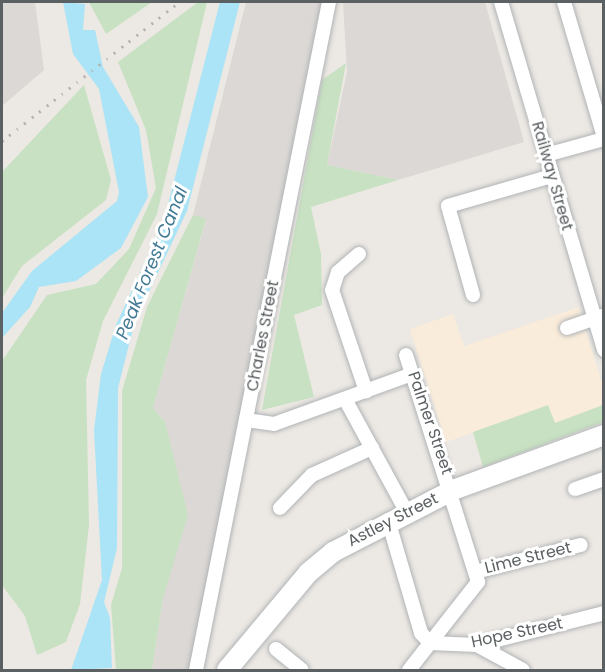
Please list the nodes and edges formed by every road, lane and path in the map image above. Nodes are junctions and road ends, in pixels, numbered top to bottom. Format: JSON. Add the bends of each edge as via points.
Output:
{"nodes":[{"id":1,"x":329,"y":2,"type":"edge"},
{"id":2,"x":501,"y":2,"type":"edge"},
{"id":3,"x":564,"y":2,"type":"edge"},
{"id":4,"x":603,"y":138,"type":"edge"},
{"id":5,"x":546,"y":154,"type":"junction"},
{"id":6,"x":552,"y":176,"type":"junction"},
{"id":7,"x":358,"y":254,"type":"dead end"},
{"id":8,"x":473,"y":295,"type":"dead end"},
{"id":9,"x":599,"y":317,"type":"edge"},
{"id":10,"x":567,"y":328,"type":"dead end"},
{"id":11,"x":603,"y":350,"type":"edge"},
{"id":12,"x":406,"y":355,"type":"dead end"},
{"id":13,"x":412,"y":374,"type":"junction"},
{"id":14,"x":366,"y":391,"type":"junction"},
{"id":15,"x":345,"y":399,"type":"junction"},
{"id":16,"x":246,"y":420,"type":"junction"},
{"id":17,"x":603,"y":435,"type":"edge"},
{"id":18,"x":372,"y":448,"type":"junction"},
{"id":19,"x":603,"y":479,"type":"edge"},
{"id":20,"x":576,"y":489,"type":"dead end"},
{"id":21,"x":453,"y":490,"type":"junction"},
{"id":22,"x":280,"y":508,"type":"dead end"},
{"id":23,"x":406,"y":511,"type":"junction"},
{"id":24,"x":388,"y":520,"type":"junction"},
{"id":25,"x":581,"y":545,"type":"dead end"},
{"id":26,"x":475,"y":572,"type":"junction"},
{"id":27,"x":603,"y":614,"type":"edge"},
{"id":28,"x":430,"y":643,"type":"junction"},
{"id":29,"x":477,"y":645,"type":"junction"},
{"id":30,"x":276,"y":649,"type":"dead end"},
{"id":31,"x":293,"y":668,"type":"edge"},
{"id":32,"x":196,"y":670,"type":"edge"},
{"id":33,"x":227,"y":670,"type":"edge"},
{"id":34,"x":409,"y":670,"type":"edge"},
{"id":35,"x":523,"y":670,"type":"edge"}],
"edges":[{"from":1,"to":16,"type":"street","name":"Charles Street"},
{"from":2,"to":5,"type":"street","name":"Railway Street"},
{"from":3,"to":4,"type":"street"},
{"from":4,"to":5,"type":"street"},
{"from":5,"to":6,"type":"street","name":"Railway Street"},
{"from":6,"to":8,"type":"street","via":[[448,206]]},
{"from":6,"to":9,"type":"street","name":"Railway Street"},
{"from":7,"to":14,"type":"street","via":[[338,272],[332,290]]},
{"from":9,"to":10,"type":"street"},
{"from":9,"to":11,"type":"street","name":"Railway Street"},
{"from":12,"to":13,"type":"street","name":"Palmer Street"},
{"from":13,"to":14,"type":"street"},
{"from":13,"to":21,"type":"street","name":"Palmer Street"},
{"from":14,"to":15,"type":"street"},
{"from":15,"to":16,"type":"street","via":[[274,424]]},
{"from":15,"to":18,"type":"street"},
{"from":16,"to":32,"type":"street","name":"Charles Street"},
{"from":17,"to":21,"type":"main road","name":"Astley Street"},
{"from":18,"to":22,"type":"street","via":[[312,475]]},
{"from":18,"to":23,"type":"street"},
{"from":19,"to":20,"type":"street"},
{"from":21,"to":23,"type":"main road","name":"Astley Street"},
{"from":21,"to":26,"type":"street","name":"Palmer Street"},
{"from":23,"to":24,"type":"main road","name":"Astley Street"},
{"from":24,"to":28,"type":"street","via":[[422,633]]},
{"from":24,"to":33,"type":"main road","name":"Astley Street","via":[[308,573]]},
{"from":25,"to":26,"type":"street","name":"Lime Street"},
{"from":26,"to":28,"type":"street","via":[[478,582]]},
{"from":27,"to":29,"type":"street","name":"Hope Street"},
{"from":28,"to":29,"type":"street","name":"Hope Street"},
{"from":28,"to":34,"type":"street"},
{"from":29,"to":35,"type":"street"},
{"from":30,"to":31,"type":"street"}]}
